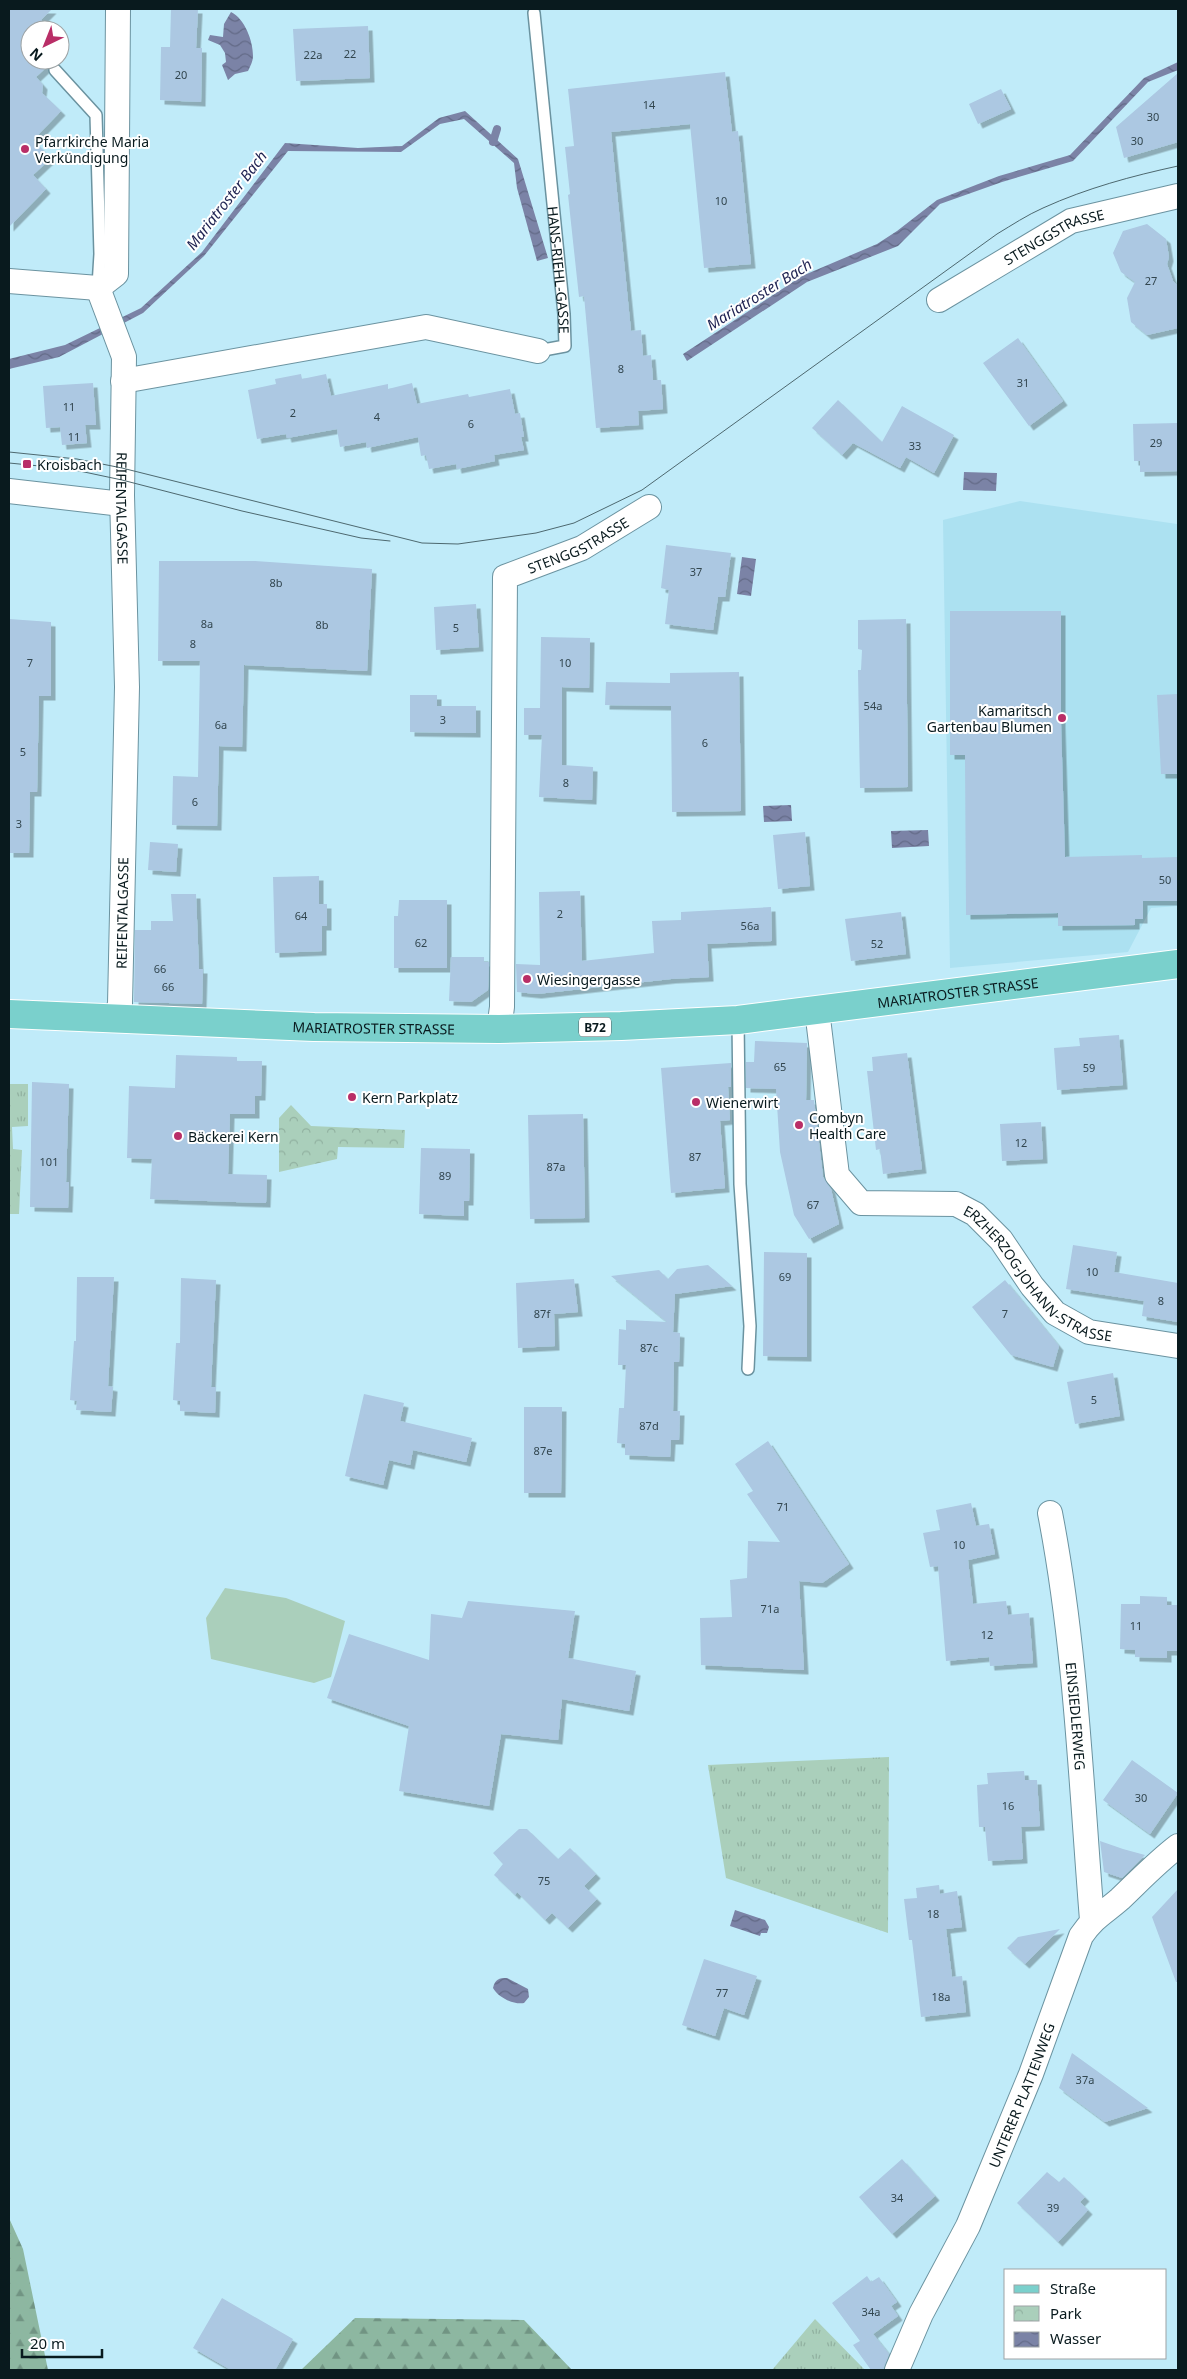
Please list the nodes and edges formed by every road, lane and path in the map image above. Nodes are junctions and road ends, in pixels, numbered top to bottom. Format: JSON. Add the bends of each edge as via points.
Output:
{"nodes":[{"id":1,"x":118,"y":9,"type":"edge"},
{"id":2,"x":534,"y":13,"type":"dead end"},
{"id":3,"x":55,"y":70,"type":"dead end"},
{"id":4,"x":1178,"y":196,"type":"edge"},
{"id":5,"x":9,"y":281,"type":"edge"},
{"id":6,"x":98,"y":288,"type":"junction"},
{"id":7,"x":939,"y":300,"type":"dead end"},
{"id":8,"x":538,"y":351,"type":"joint"},
{"id":9,"x":123,"y":381,"type":"junction"},
{"id":10,"x":9,"y":491,"type":"edge"},
{"id":11,"x":122,"y":504,"type":"junction"},
{"id":12,"x":649,"y":507,"type":"dead end"},
{"id":13,"x":1178,"y":964,"type":"edge"},
{"id":14,"x":817,"y":1010,"type":"junction"},
{"id":15,"x":9,"y":1014,"type":"edge"},
{"id":16,"x":115,"y":1019,"type":"junction"},
{"id":17,"x":738,"y":1020,"type":"junction"},
{"id":18,"x":499,"y":1029,"type":"junction"},
{"id":19,"x":1178,"y":1346,"type":"edge"},
{"id":20,"x":748,"y":1369,"type":"dead end"},
{"id":21,"x":1050,"y":1513,"type":"dead end"},
{"id":22,"x":1178,"y":1846,"type":"edge"},
{"id":23,"x":1092,"y":1920,"type":"junction"},
{"id":24,"x":897,"y":2370,"type":"edge"}],
"edges":[{"from":1,"to":6,"type":"street","via":[[116,274]]},
{"from":2,"to":8,"type":"lane","name":"HANS-RIEHL-GASSE","via":[[565,346]]},
{"from":3,"to":6,"type":"lane","via":[[96,115]]},
{"from":4,"to":7,"type":"street","name":"STENGGSTRASSE","via":[[1071,221]]},
{"from":5,"to":6,"type":"street"},
{"from":6,"to":9,"type":"street","name":"REIFENTALGASSE","via":[[124,357]]},
{"from":8,"to":9,"type":"street","name":"HANS-RIEHL-GASSE","via":[[426,327]]},
{"from":9,"to":11,"type":"street","name":"REIFENTALGASSE"},
{"from":10,"to":11,"type":"street"},
{"from":11,"to":16,"type":"street","name":"REIFENTALGASSE","via":[[127,686],[120,1004]]},
{"from":12,"to":18,"type":"street","name":"STENGGSTRASSE","via":[[582,548],[505,577],[502,998]]},
{"from":13,"to":14,"type":"main road","name":"MARIATROSTER STRASSE","number":"B72"},
{"from":14,"to":17,"type":"main road","name":"MARIATROSTER STRASSE","number":"B72"},
{"from":14,"to":19,"type":"street","name":"ERZHERZOG-JOHANN-STRASSE","via":[[837,1175],[861,1203],[956,1204],[975,1214],[1001,1240],[1032,1286],[1055,1312],[1089,1332]]},
{"from":15,"to":16,"type":"main road","name":"MARIATROSTER STRASSE","number":"B72"},
{"from":16,"to":18,"type":"main road","name":"MARIATROSTER STRASSE","number":"B72","via":[[314,1027]]},
{"from":17,"to":18,"type":"main road","name":"MARIATROSTER STRASSE","number":"B72"},
{"from":17,"to":20,"type":"lane","via":[[740,1184],[750,1326]]},
{"from":21,"to":23,"type":"street","name":"EINSIEDLERWEG","via":[[1061,1568],[1072,1674]]},
{"from":22,"to":23,"type":"street","name":"UNTERER PLATTENWEG"},
{"from":23,"to":24,"type":"street","name":"UNTERER PLATTENWEG","via":[[1080,1936],[1031,2074],[968,2226],[921,2314]]}]}
